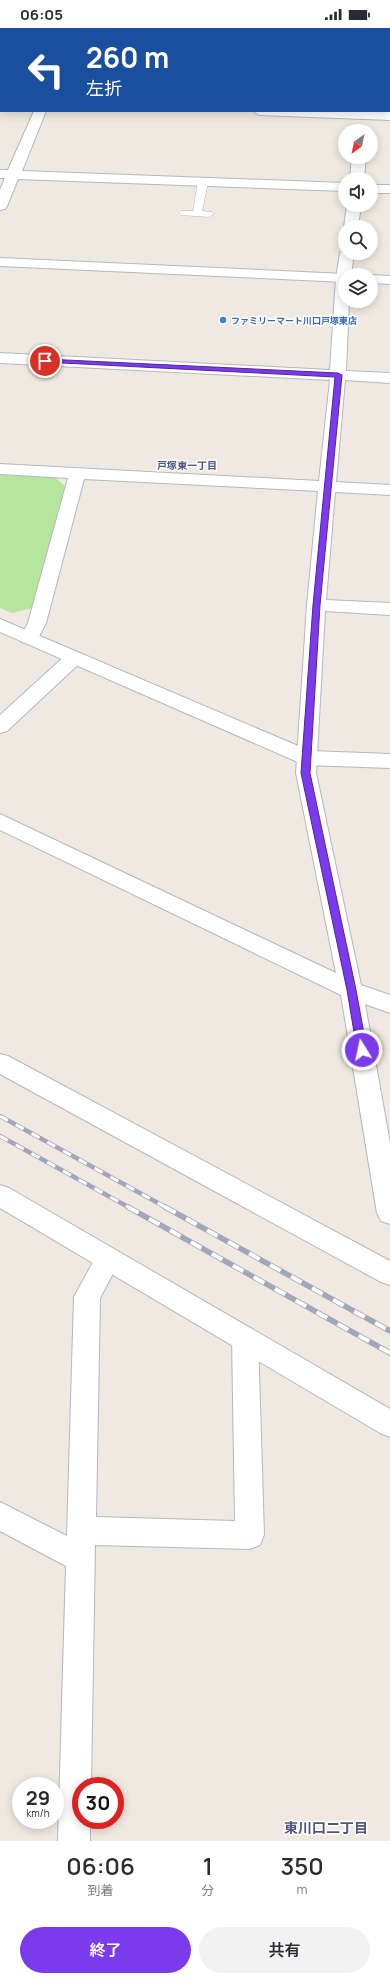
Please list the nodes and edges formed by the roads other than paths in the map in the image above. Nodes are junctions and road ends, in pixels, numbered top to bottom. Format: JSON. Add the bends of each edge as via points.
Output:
{"nodes":[{"id":1,"x":39,"y":112,"type":"edge"},
{"id":2,"x":311,"y":112,"type":"edge"},
{"id":3,"x":363,"y":113,"type":"edge"},
{"id":4,"x":390,"y":116,"type":"edge"},
{"id":5,"x":362,"y":124,"type":"edge"},
{"id":6,"x":7,"y":174,"type":"edge"},
{"id":7,"x":203,"y":182,"type":"junction"},
{"id":8,"x":338,"y":187,"type":"edge"},
{"id":9,"x":378,"y":189,"type":"edge"},
{"id":10,"x":390,"y":190,"type":"edge"},
{"id":11,"x":0,"y":206,"type":"edge"},
{"id":12,"x":184,"y":213,"type":"dead end"},
{"id":13,"x":197,"y":214,"type":"junction"},
{"id":14,"x":209,"y":214,"type":"dead end"},
{"id":15,"x":0,"y":262,"type":"edge"},
{"id":16,"x":338,"y":278,"type":"edge"},
{"id":17,"x":378,"y":279,"type":"edge"},
{"id":18,"x":390,"y":280,"type":"edge"},
{"id":19,"x":342,"y":308,"type":"edge"},
{"id":20,"x":0,"y":358,"type":"edge"},
{"id":21,"x":338,"y":375,"type":"junction"},
{"id":22,"x":390,"y":378,"type":"edge"},
{"id":23,"x":0,"y":469,"type":"edge"},
{"id":24,"x":77,"y":474,"type":"junction"},
{"id":25,"x":327,"y":487,"type":"junction"},
{"id":26,"x":390,"y":490,"type":"edge"},
{"id":27,"x":316,"y":605,"type":"junction"},
{"id":28,"x":390,"y":609,"type":"edge"},
{"id":29,"x":0,"y":625,"type":"edge"},
{"id":30,"x":29,"y":638,"type":"junction"},
{"id":31,"x":74,"y":658,"type":"junction"},
{"id":32,"x":0,"y":726,"type":"edge"},
{"id":33,"x":307,"y":758,"type":"junction"},
{"id":34,"x":390,"y":761,"type":"edge"},
{"id":35,"x":0,"y":821,"type":"edge"},
{"id":36,"x":351,"y":990,"type":"junction"},
{"id":37,"x":390,"y":1004,"type":"edge"},
{"id":38,"x":0,"y":1063,"type":"edge"},
{"id":39,"x":0,"y":1195,"type":"edge"},
{"id":40,"x":390,"y":1214,"type":"edge"},
{"id":41,"x":108,"y":1258,"type":"junction"},
{"id":42,"x":390,"y":1274,"type":"edge"},
{"id":43,"x":245,"y":1338,"type":"junction"},
{"id":44,"x":390,"y":1424,"type":"edge"},
{"id":45,"x":0,"y":1516,"type":"edge"},
{"id":46,"x":82,"y":1531,"type":"junction"},
{"id":47,"x":81,"y":1559,"type":"junction"},
{"id":48,"x":74,"y":1841,"type":"edge"}],
"edges":[{"from":1,"to":6,"type":"street"},
{"from":2,"to":3,"type":"street"},
{"from":3,"to":4,"type":"street"},
{"from":3,"to":5,"type":"street"},
{"from":6,"to":7,"type":"street"},
{"from":6,"to":11,"type":"street"},
{"from":7,"to":8,"type":"street"},
{"from":7,"to":13,"type":"lane"},
{"from":9,"to":10,"type":"street"},
{"from":12,"to":13,"type":"lane"},
{"from":13,"to":14,"type":"lane"},
{"from":15,"to":16,"type":"street"},
{"from":17,"to":18,"type":"street"},
{"from":19,"to":21,"type":"street"},
{"from":20,"to":21,"type":"street"},
{"from":21,"to":22,"type":"street"},
{"from":21,"to":25,"type":"street"},
{"from":23,"to":24,"type":"street"},
{"from":24,"to":25,"type":"street"},
{"from":24,"to":30,"type":"street","via":[[37,623]]},
{"from":25,"to":26,"type":"street"},
{"from":25,"to":27,"type":"street"},
{"from":27,"to":28,"type":"street"},
{"from":27,"to":33,"type":"street"},
{"from":29,"to":30,"type":"street"},
{"from":30,"to":31,"type":"street"},
{"from":31,"to":32,"type":"street"},
{"from":31,"to":33,"type":"street"},
{"from":33,"to":34,"type":"street"},
{"from":33,"to":36,"type":"street","via":[[306,773]]},
{"from":35,"to":36,"type":"street"},
{"from":36,"to":37,"type":"street"},
{"from":36,"to":40,"type":"street"},
{"from":38,"to":42,"type":"street"},
{"from":39,"to":41,"type":"street"},
{"from":41,"to":43,"type":"street"},
{"from":41,"to":46,"type":"street","via":[[87,1296]]},
{"from":43,"to":44,"type":"street"},
{"from":43,"to":46,"type":"street","via":[[250,1534]]},
{"from":45,"to":47,"type":"street"},
{"from":46,"to":47,"type":"street"},
{"from":47,"to":48,"type":"street"}]}
